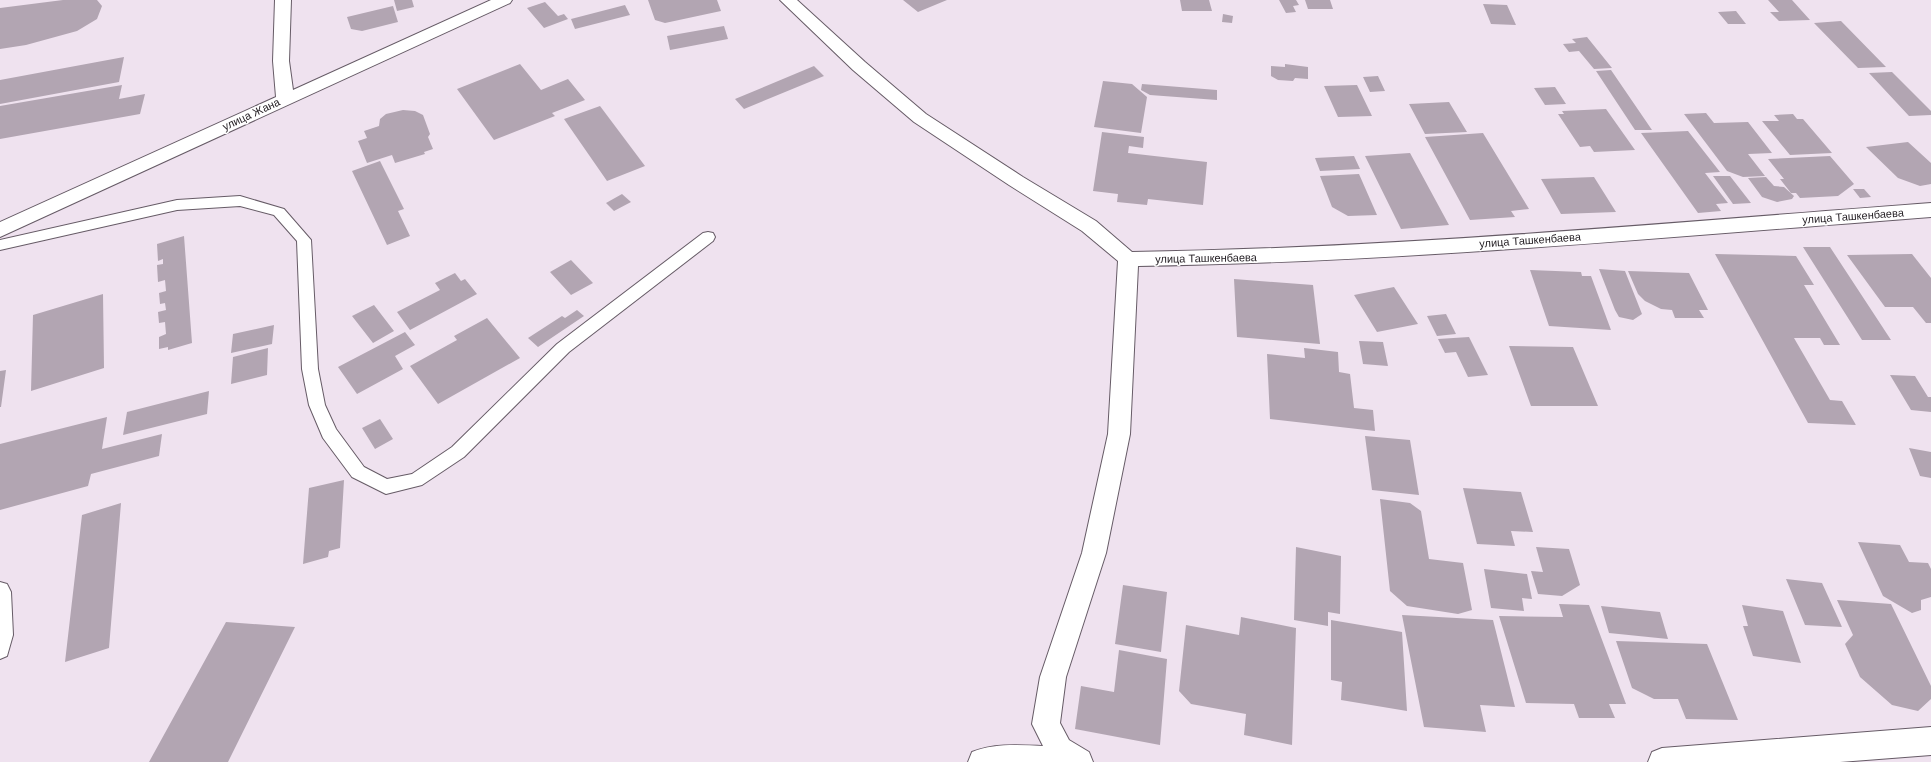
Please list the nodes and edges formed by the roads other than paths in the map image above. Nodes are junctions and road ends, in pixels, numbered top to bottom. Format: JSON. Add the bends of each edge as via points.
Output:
{"nodes":[{"id":1,"x":283,"y":0,"type":"edge"},
{"id":2,"x":504,"y":0,"type":"edge"},
{"id":3,"x":788,"y":0,"type":"edge"},
{"id":4,"x":285,"y":99,"type":"junction"},
{"id":5,"x":1931,"y":210,"type":"edge"},
{"id":6,"x":0,"y":230,"type":"edge"},
{"id":7,"x":708,"y":237,"type":"dead end"},
{"id":8,"x":0,"y":245,"type":"edge"},
{"id":9,"x":1128,"y":259,"type":"junction"},
{"id":10,"x":0,"y":590,"type":"edge"},
{"id":11,"x":0,"y":650,"type":"edge"},
{"id":12,"x":1931,"y":741,"type":"edge"},
{"id":13,"x":1021,"y":761,"type":"edge"},
{"id":14,"x":982,"y":762,"type":"edge"},
{"id":15,"x":1080,"y":762,"type":"edge"},
{"id":16,"x":1662,"y":762,"type":"edge"}],
"edges":[{"from":1,"to":4,"type":"street","via":[[281,61]]},
{"from":2,"to":4,"type":"street","name":"улица Жана"},
{"from":3,"to":9,"type":"street","via":[[920,118],[1089,226]]},
{"from":4,"to":6,"type":"street","name":"улица Жана"},
{"from":5,"to":9,"type":"street","name":"улица Ташкенбаева","via":[[1415,248],[1254,257]]},
{"from":7,"to":8,"type":"lane","via":[[563,348],[458,452],[416,480],[386,487],[358,472],[329,433],[317,405],[310,369],[304,240],[279,212],[240,201],[177,205]]},
{"from":9,"to":15,"type":"street","via":[[1119,434],[1094,553],[1053,677],[1046,724],[1059,750]]},
{"from":10,"to":11,"type":"lane","via":[[4,635]]},
{"from":12,"to":16,"type":"street"},
{"from":13,"to":14,"type":"street","via":[[1010,759]]},
{"from":13,"to":15,"type":"street"}]}
